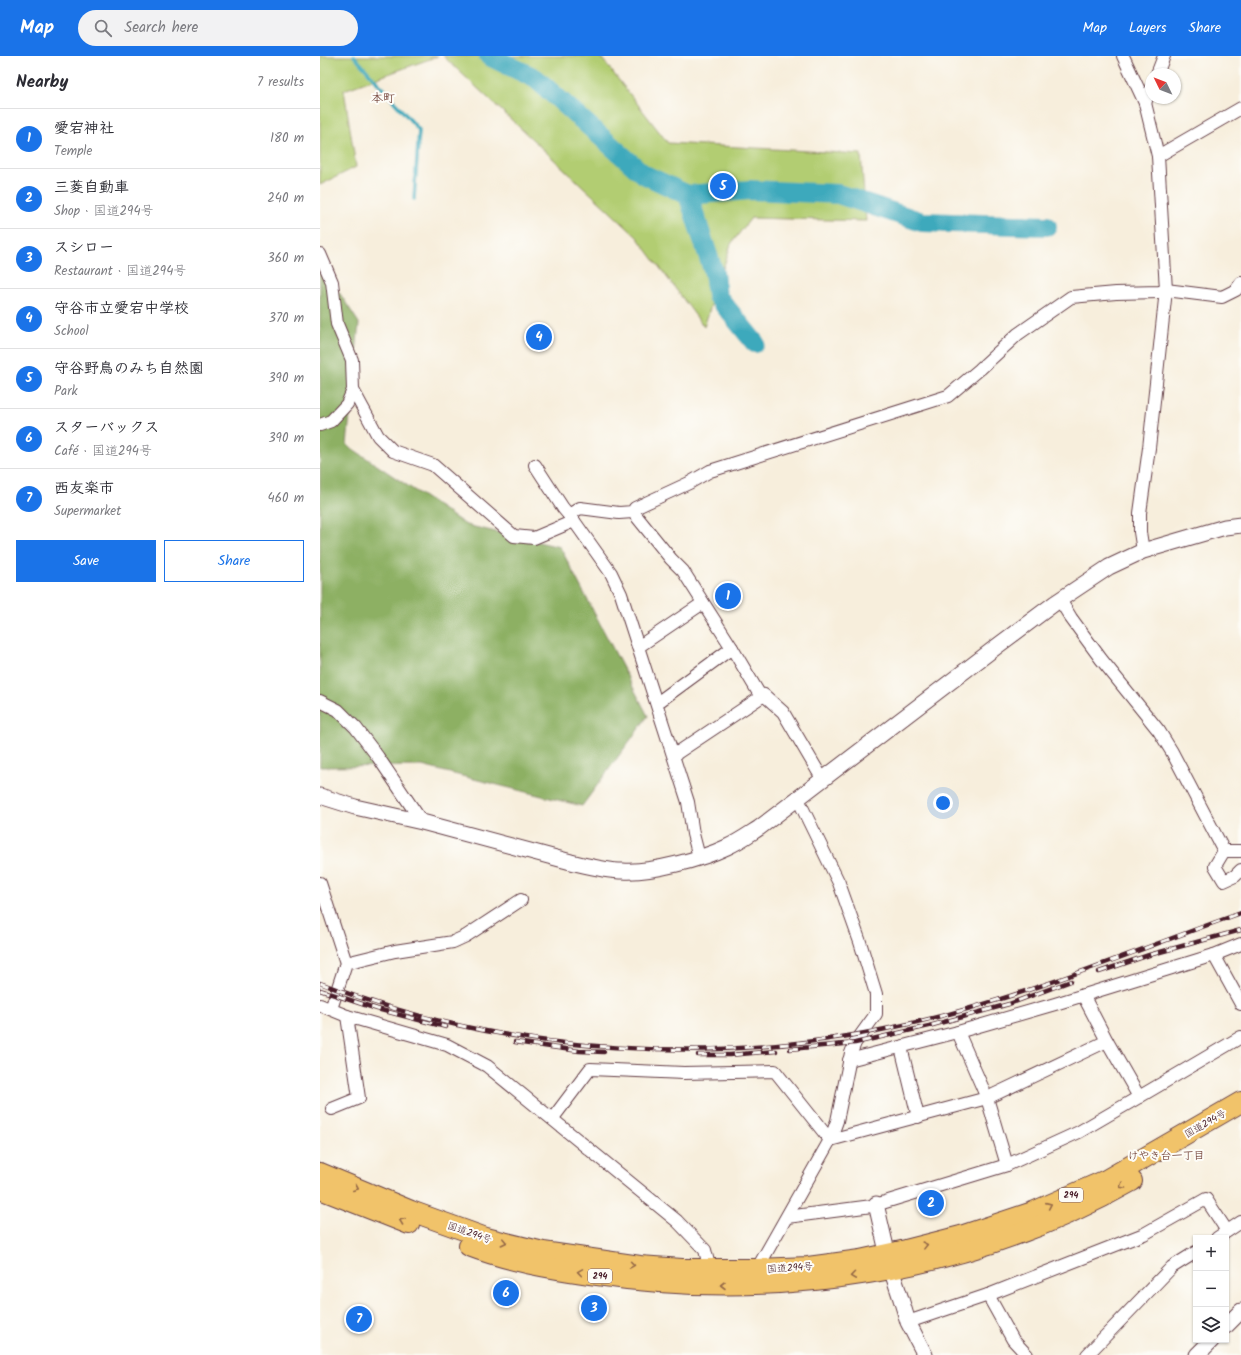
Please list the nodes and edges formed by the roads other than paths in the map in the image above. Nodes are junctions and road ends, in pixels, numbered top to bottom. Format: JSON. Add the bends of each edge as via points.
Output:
{"nodes":[{"id":1,"x":1123,"y":56,"type":"edge"},
{"id":2,"x":1164,"y":56,"type":"edge"},
{"id":3,"x":1159,"y":68,"type":"edge"},
{"id":4,"x":1145,"y":102,"type":"edge"},
{"id":5,"x":1145,"y":104,"type":"edge"},
{"id":6,"x":1241,"y":108,"type":"edge"},
{"id":7,"x":1158,"y":156,"type":"junction"},
{"id":8,"x":320,"y":254,"type":"edge"},
{"id":9,"x":1241,"y":283,"type":"edge"},
{"id":10,"x":1166,"y":290,"type":"junction"},
{"id":11,"x":353,"y":390,"type":"junction"},
{"id":12,"x":320,"y":425,"type":"edge"},
{"id":13,"x":535,"y":465,"type":"dead end"},
{"id":14,"x":633,"y":512,"type":"junction"},
{"id":15,"x":571,"y":518,"type":"junction"},
{"id":16,"x":1241,"y":525,"type":"edge"},
{"id":17,"x":1143,"y":551,"type":"junction"},
{"id":18,"x":1060,"y":600,"type":"junction"},
{"id":19,"x":704,"y":602,"type":"junction"},
{"id":20,"x":638,"y":647,"type":"junction"},
{"id":21,"x":732,"y":648,"type":"junction"},
{"id":22,"x":761,"y":696,"type":"junction"},
{"id":23,"x":320,"y":701,"type":"edge"},
{"id":24,"x":657,"y":703,"type":"junction"},
{"id":25,"x":674,"y":755,"type":"junction"},
{"id":26,"x":823,"y":780,"type":"junction"},
{"id":27,"x":320,"y":796,"type":"edge"},
{"id":28,"x":798,"y":799,"type":"junction"},
{"id":29,"x":422,"y":822,"type":"junction"},
{"id":30,"x":1224,"y":851,"type":"junction"},
{"id":31,"x":1241,"y":851,"type":"edge"},
{"id":32,"x":699,"y":857,"type":"junction"},
{"id":33,"x":1241,"y":870,"type":"edge"},
{"id":34,"x":320,"y":883,"type":"edge"},
{"id":35,"x":521,"y":900,"type":"dead end"},
{"id":36,"x":1241,"y":944,"type":"edge"},
{"id":37,"x":1214,"y":955,"type":"junction"},
{"id":38,"x":346,"y":963,"type":"junction"},
{"id":39,"x":1083,"y":995,"type":"junction"},
{"id":40,"x":1241,"y":1004,"type":"edge"},
{"id":41,"x":325,"y":1007,"type":"edge"},
{"id":42,"x":347,"y":1016,"type":"junction"},
{"id":43,"x":958,"y":1032,"type":"junction"},
{"id":44,"x":1241,"y":1037,"type":"edge"},
{"id":45,"x":1107,"y":1041,"type":"junction"},
{"id":46,"x":901,"y":1047,"type":"junction"},
{"id":47,"x":849,"y":1060,"type":"junction"},
{"id":48,"x":1139,"y":1097,"type":"junction"},
{"id":49,"x":987,"y":1098,"type":"junction"},
{"id":50,"x":1241,"y":1102,"type":"edge"},
{"id":51,"x":332,"y":1109,"type":"dead end"},
{"id":52,"x":918,"y":1117,"type":"junction"},
{"id":53,"x":553,"y":1118,"type":"junction"},
{"id":54,"x":1241,"y":1119,"type":"edge"},
{"id":55,"x":830,"y":1140,"type":"junction"},
{"id":56,"x":1007,"y":1164,"type":"junction"},
{"id":57,"x":320,"y":1172,"type":"edge"},
{"id":58,"x":320,"y":1189,"type":"edge"},
{"id":59,"x":876,"y":1204,"type":"junction"},
{"id":60,"x":787,"y":1217,"type":"junction"},
{"id":61,"x":1241,"y":1222,"type":"edge"},
{"id":62,"x":1222,"y":1235,"type":"edge"},
{"id":63,"x":1193,"y":1254,"type":"edge"},
{"id":64,"x":889,"y":1262,"type":"junction"},
{"id":65,"x":757,"y":1269,"type":"junction"},
{"id":66,"x":710,"y":1270,"type":"junction"},
{"id":67,"x":988,"y":1296,"type":"junction"},
{"id":68,"x":1241,"y":1311,"type":"edge"},
{"id":69,"x":908,"y":1322,"type":"junction"},
{"id":70,"x":1229,"y":1323,"type":"edge"},
{"id":71,"x":1209,"y":1343,"type":"edge"},
{"id":72,"x":926,"y":1355,"type":"edge"},
{"id":73,"x":1027,"y":1355,"type":"edge"},
{"id":74,"x":1087,"y":1355,"type":"edge"},
{"id":75,"x":1196,"y":1355,"type":"edge"}],
"edges":[{"from":1,"to":4,"type":"street"},
{"from":2,"to":3,"type":"street"},
{"from":5,"to":7,"type":"street"},
{"from":6,"to":7,"type":"street"},
{"from":7,"to":10,"type":"street"},
{"from":8,"to":11,"type":"street","via":[[332,282],[337,324],[352,360]]},
{"from":9,"to":10,"type":"street","via":[[1236,290],[1222,297]]},
{"from":10,"to":14,"type":"street","via":[[1071,297],[1018,334],[948,396],[710,471],[635,508]]},
{"from":10,"to":17,"type":"street","via":[[1140,513]]},
{"from":11,"to":12,"type":"street","via":[[347,404],[331,421]]},
{"from":11,"to":15,"type":"street","via":[[378,436],[393,451],[433,465],[514,536],[534,538]]},
{"from":13,"to":15,"type":"street"},
{"from":14,"to":15,"type":"street","via":[[619,513],[580,508]]},
{"from":14,"to":19,"type":"street","via":[[683,571]]},
{"from":15,"to":20,"type":"street","via":[[611,573]]},
{"from":16,"to":17,"type":"street","via":[[1225,527]]},
{"from":17,"to":18,"type":"street","via":[[1109,567]]},
{"from":18,"to":26,"type":"street"},
{"from":18,"to":30,"type":"street","via":[[1070,618],[1159,731]]},
{"from":19,"to":20,"type":"street"},
{"from":19,"to":21,"type":"street"},
{"from":20,"to":24,"type":"street"},
{"from":21,"to":22,"type":"street"},
{"from":21,"to":24,"type":"street"},
{"from":22,"to":25,"type":"street"},
{"from":22,"to":26,"type":"street","via":[[764,694],[783,712]]},
{"from":23,"to":29,"type":"street","via":[[338,710],[356,728]]},
{"from":24,"to":25,"type":"street"},
{"from":25,"to":32,"type":"street","via":[[688,802],[692,834]]},
{"from":26,"to":28,"type":"street"},
{"from":27,"to":29,"type":"street","via":[[361,809]]},
{"from":28,"to":32,"type":"street","via":[[759,828],[727,847]]},
{"from":28,"to":47,"type":"street","via":[[838,883],[876,994],[876,1014],[855,1043]]},
{"from":29,"to":32,"type":"street","via":[[571,862],[622,871],[645,870]]},
{"from":30,"to":31,"type":"street"},
{"from":30,"to":33,"type":"street","via":[[1215,866],[1224,881]]},
{"from":34,"to":38,"type":"street"},
{"from":35,"to":38,"type":"street","via":[[453,942],[395,951]]},
{"from":36,"to":37,"type":"street"},
{"from":37,"to":39,"type":"street"},
{"from":37,"to":40,"type":"street"},
{"from":38,"to":41,"type":"street"},
{"from":39,"to":43,"type":"street"},
{"from":39,"to":45,"type":"street"},
{"from":41,"to":42,"type":"street"},
{"from":42,"to":51,"type":"street","via":[[359,1098]]},
{"from":42,"to":53,"type":"street","via":[[447,1045],[487,1066]]},
{"from":43,"to":46,"type":"street"},
{"from":43,"to":49,"type":"street"},
{"from":44,"to":48,"type":"street"},
{"from":45,"to":48,"type":"street"},
{"from":45,"to":49,"type":"street"},
{"from":46,"to":47,"type":"street"},
{"from":46,"to":52,"type":"street"},
{"from":47,"to":55,"type":"street","via":[[837,1121]]},
{"from":48,"to":56,"type":"street","via":[[1079,1132]]},
{"from":49,"to":52,"type":"street"},
{"from":49,"to":56,"type":"street"},
{"from":64,"to":50,"type":"highway","name":"国道294号","number":"294","one_way":true,"via":[[1033,1212],[1106,1180]]},
{"from":52,"to":55,"type":"street"},
{"from":53,"to":55,"type":"street","via":[[590,1068],[684,1073],[775,1071]]},
{"from":53,"to":66,"type":"street","via":[[677,1221],[705,1250]]},
{"from":54,"to":64,"type":"highway","name":"国道294号","number":"294","one_way":true,"via":[[1109,1194],[1029,1230],[965,1251]]},
{"from":55,"to":60,"type":"street"},
{"from":56,"to":59,"type":"street"},
{"from":57,"to":66,"type":"highway","name":"国道294号","number":"294","one_way":true,"via":[[486,1238],[543,1252],[640,1266]]},
{"from":64,"to":58,"type":"highway","name":"国道294号","number":"294","one_way":true,"via":[[863,1275],[805,1282],[746,1285],[626,1280],[541,1266],[483,1252]]},
{"from":59,"to":60,"type":"street"},
{"from":59,"to":64,"type":"street"},
{"from":60,"to":65,"type":"street"},
{"from":61,"to":62,"type":"street"},
{"from":62,"to":67,"type":"street","via":[[1206,1199],[1144,1234]]},
{"from":63,"to":74,"type":"street","via":[[1172,1267]]},
{"from":64,"to":65,"type":"highway","name":"国道294号","number":"294","via":[[860,1260],[808,1267]]},
{"from":64,"to":69,"type":"street"},
{"from":65,"to":66,"type":"highway","name":"国道294号","number":"294"},
{"from":67,"to":69,"type":"street"},
{"from":67,"to":73,"type":"street","via":[[1013,1340]]},
{"from":68,"to":70,"type":"street"},
{"from":69,"to":72,"type":"street"},
{"from":71,"to":75,"type":"street"}]}
